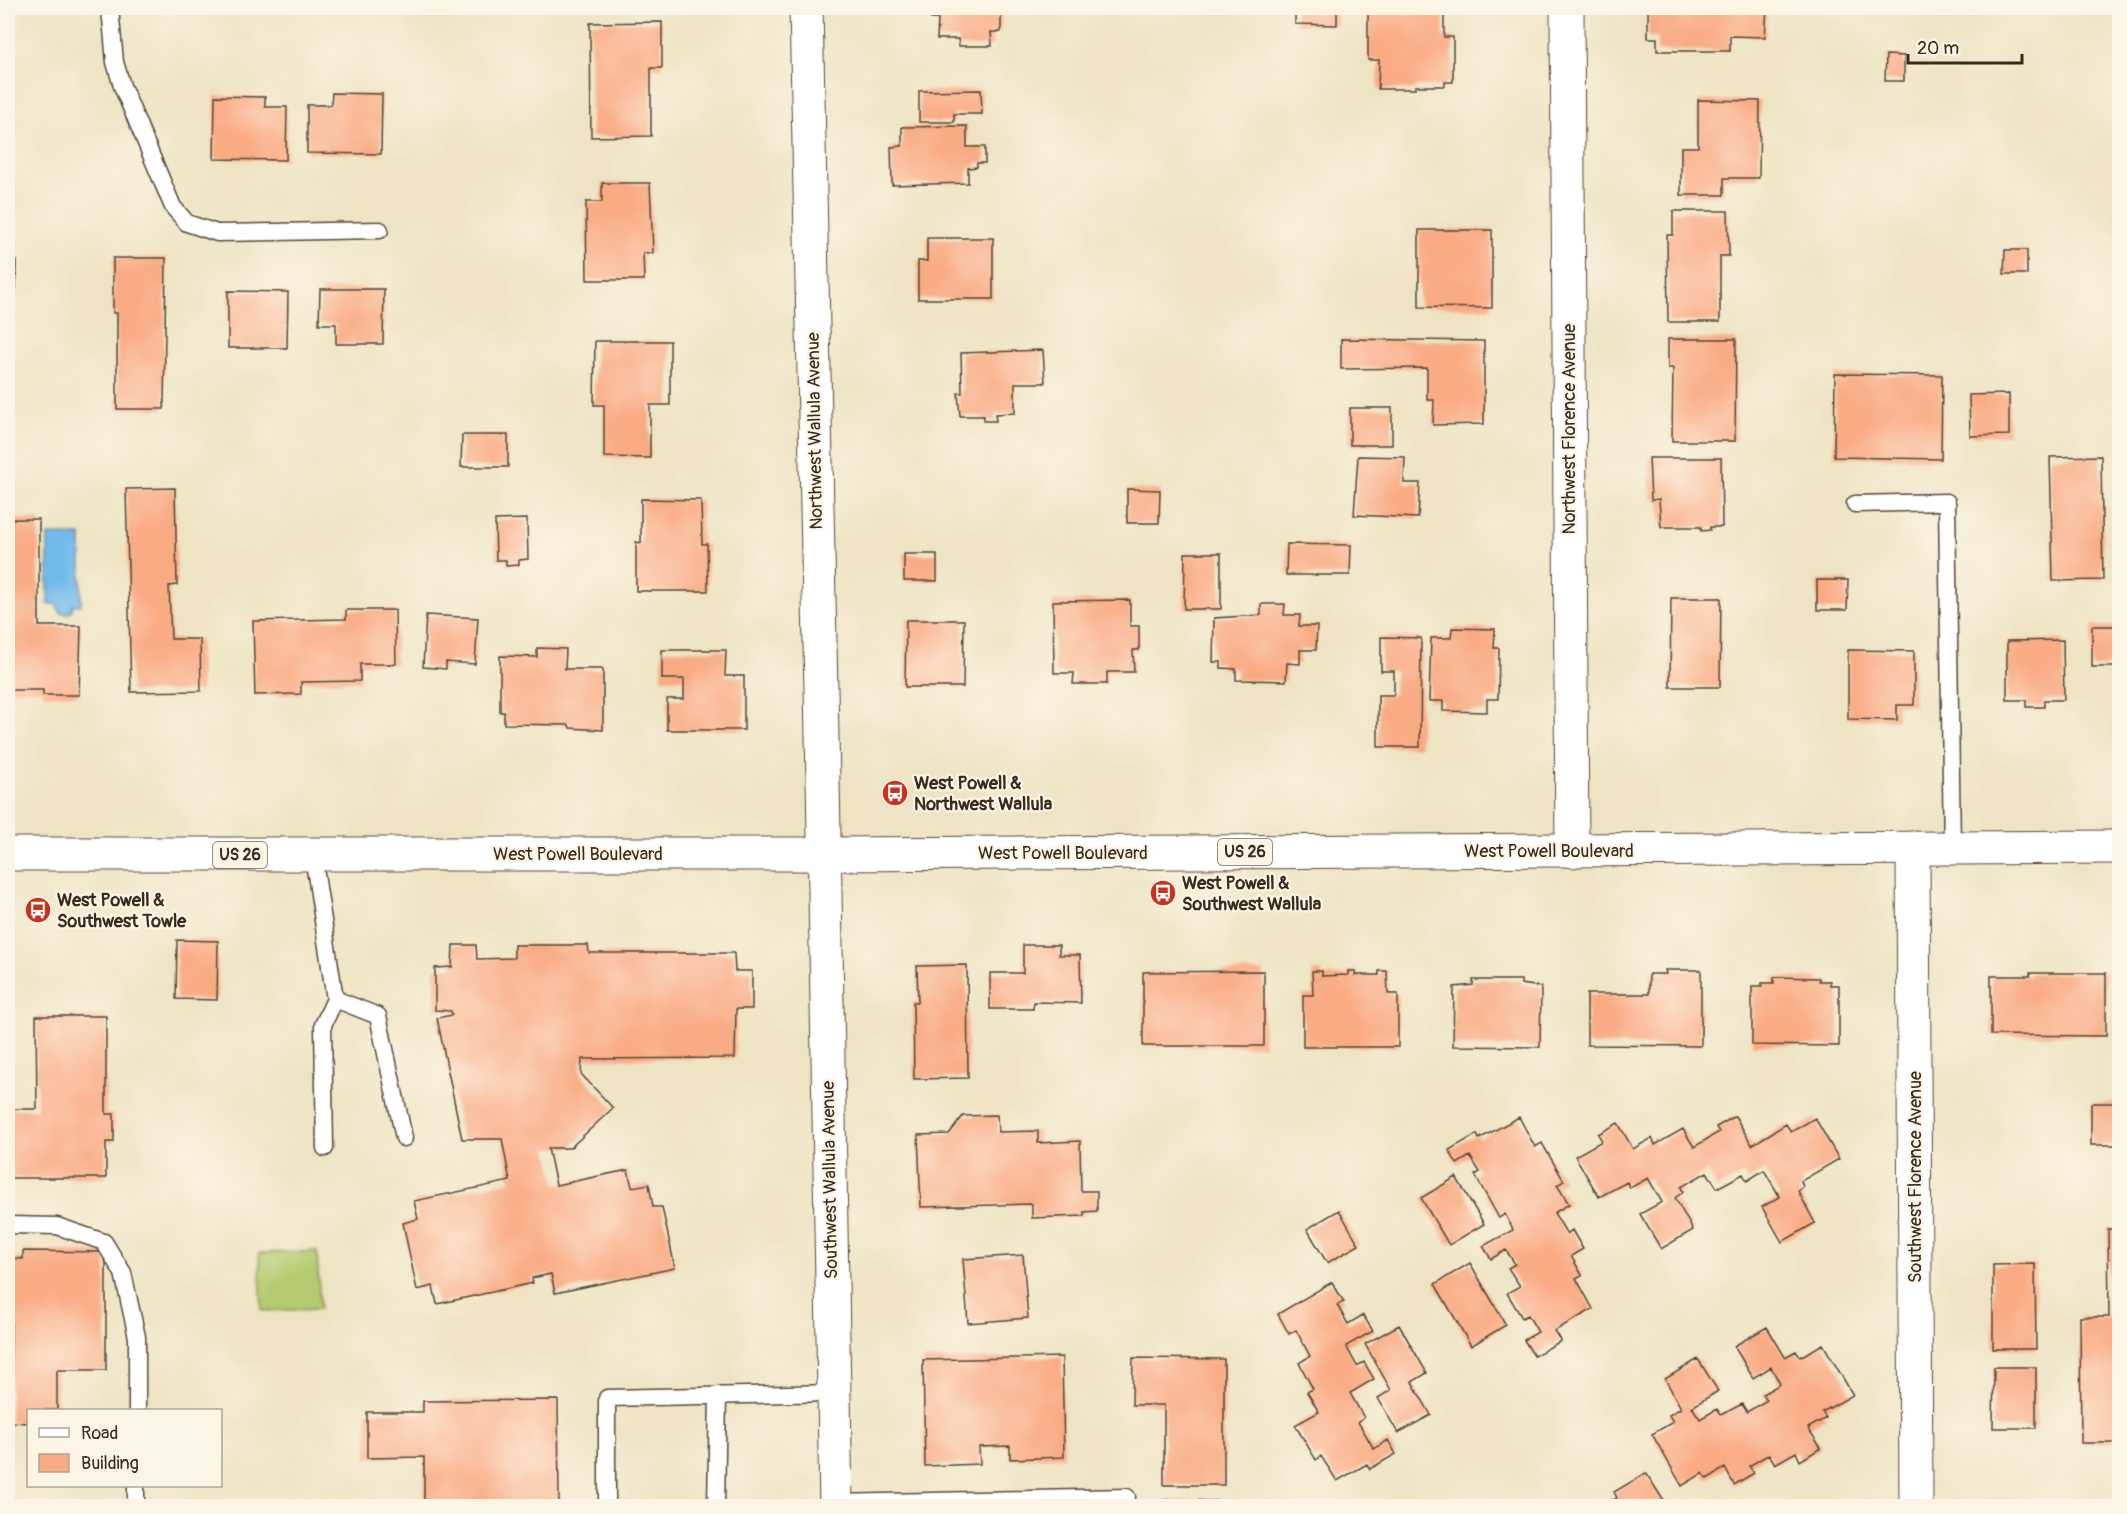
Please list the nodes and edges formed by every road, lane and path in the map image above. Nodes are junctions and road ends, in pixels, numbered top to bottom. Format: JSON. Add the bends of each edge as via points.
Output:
{"nodes":[{"id":1,"x":110,"y":8,"type":"edge"},
{"id":2,"x":806,"y":8,"type":"edge"},
{"id":3,"x":1567,"y":8,"type":"edge"},
{"id":4,"x":380,"y":230,"type":"dead end"},
{"id":5,"x":1855,"y":504,"type":"dead end"},
{"id":6,"x":2120,"y":847,"type":"edge"},
{"id":7,"x":1913,"y":848,"type":"junction"},
{"id":8,"x":1952,"y":848,"type":"junction"},
{"id":9,"x":1572,"y":851,"type":"junction"},
{"id":10,"x":8,"y":854,"type":"edge"},
{"id":11,"x":824,"y":854,"type":"junction"},
{"id":12,"x":313,"y":855,"type":"junction"},
{"id":13,"x":335,"y":999,"type":"junction"},
{"id":14,"x":404,"y":1138,"type":"dead end"},
{"id":15,"x":325,"y":1148,"type":"dead end"},
{"id":16,"x":8,"y":1225,"type":"edge"},
{"id":17,"x":834,"y":1393,"type":"junction"},
{"id":18,"x":718,"y":1395,"type":"junction"},
{"id":19,"x":137,"y":1409,"type":"edge"},
{"id":20,"x":136,"y":1487,"type":"edge"},
{"id":21,"x":1127,"y":1497,"type":"dead end"},
{"id":22,"x":930,"y":1504,"type":"edge"},
{"id":23,"x":836,"y":1505,"type":"edge"},
{"id":24,"x":136,"y":1506,"type":"edge"},
{"id":25,"x":607,"y":1506,"type":"edge"},
{"id":26,"x":716,"y":1506,"type":"edge"},
{"id":27,"x":1916,"y":1506,"type":"edge"}],
"edges":[{"from":1,"to":4,"type":"lane","via":[[115,62],[122,86],[173,207],[187,223],[217,233]]},
{"from":2,"to":11,"type":"street","name":"Northwest Wallula Avenue"},
{"from":3,"to":9,"type":"street","name":"Northwest Florence Avenue"},
{"from":5,"to":8,"type":"lane","via":[[1947,502]]},
{"from":6,"to":8,"type":"street","name":"West Powell Boulevard","number":"US 26"},
{"from":7,"to":8,"type":"street","name":"West Powell Boulevard","number":"US 26"},
{"from":7,"to":9,"type":"street","name":"West Powell Boulevard","number":"US 26"},
{"from":7,"to":27,"type":"street","name":"Southwest Florence Avenue"},
{"from":9,"to":11,"type":"street","name":"West Powell Boulevard","number":"US 26"},
{"from":10,"to":12,"type":"street","name":"West Powell Boulevard","number":"US 26"},
{"from":11,"to":12,"type":"street","name":"West Powell Boulevard","number":"US 26"},
{"from":11,"to":17,"type":"street","name":"Southwest Wallula Avenue"},
{"from":12,"to":13,"type":"lane"},
{"from":13,"to":14,"type":"lane","via":[[378,1016]]},
{"from":13,"to":15,"type":"lane","via":[[323,1025]]},
{"from":16,"to":19,"type":"lane","via":[[57,1226],[104,1242],[123,1273],[137,1337]]},
{"from":17,"to":18,"type":"lane"},
{"from":17,"to":23,"type":"street","name":"Southwest Wallula Avenue"},
{"from":18,"to":25,"type":"lane","via":[[607,1398]]},
{"from":18,"to":26,"type":"lane"},
{"from":20,"to":24,"type":"lane"},
{"from":21,"to":22,"type":"lane"},
{"from":22,"to":23,"type":"lane"}]}
